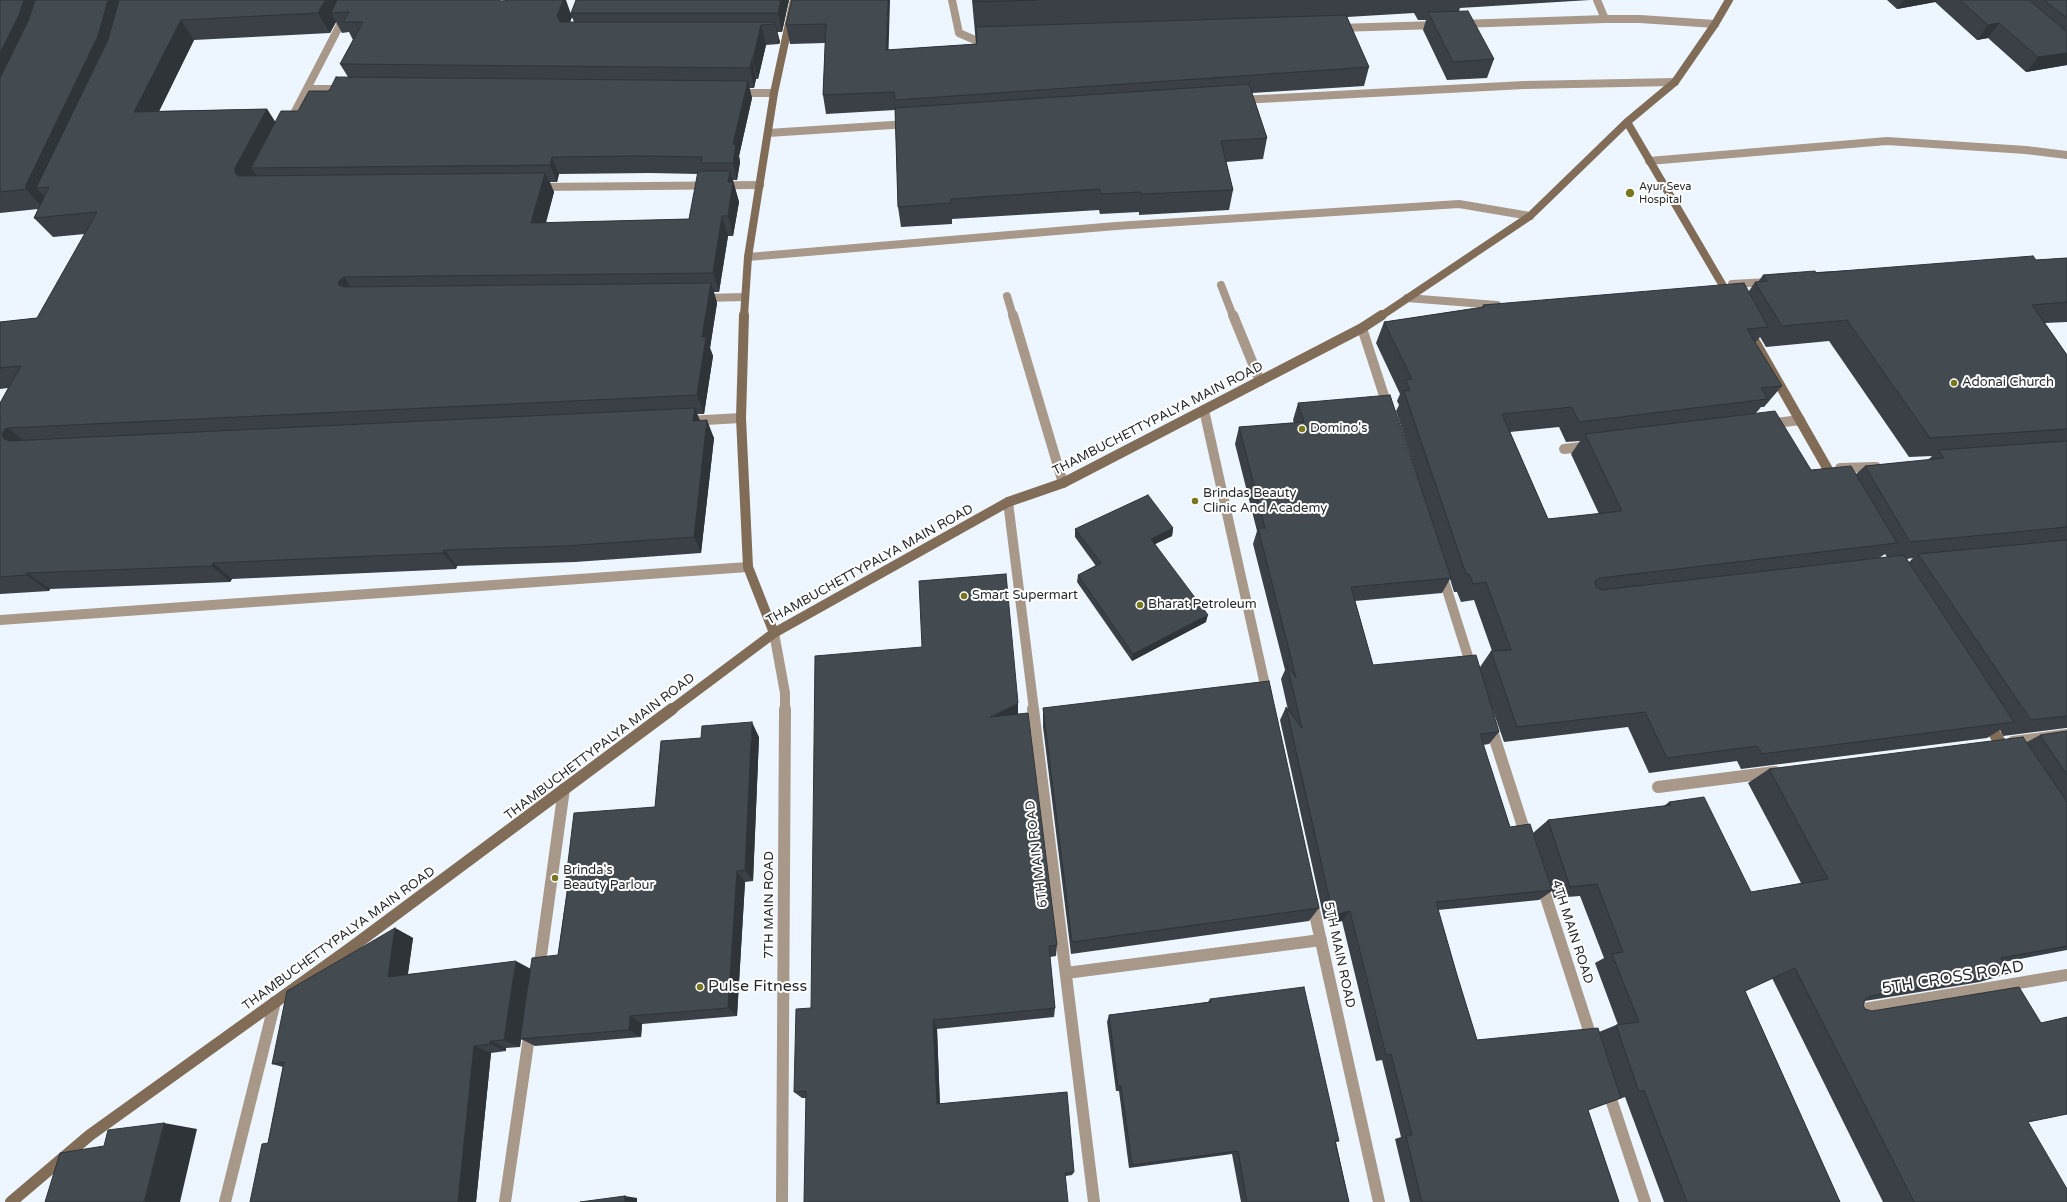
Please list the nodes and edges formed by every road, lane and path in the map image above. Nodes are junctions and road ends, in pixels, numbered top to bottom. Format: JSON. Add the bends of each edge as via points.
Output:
{"nodes":[{"id":1,"x":353,"y":0,"type":"edge"},
{"id":2,"x":794,"y":0,"type":"edge"},
{"id":3,"x":952,"y":0,"type":"edge"},
{"id":4,"x":1597,"y":0,"type":"edge"},
{"id":5,"x":1729,"y":0,"type":"edge"},
{"id":6,"x":1605,"y":19,"type":"junction"},
{"id":7,"x":1446,"y":24,"type":"edge"},
{"id":8,"x":1454,"y":24,"type":"edge"},
{"id":9,"x":1715,"y":24,"type":"junction"},
{"id":10,"x":1334,"y":28,"type":"edge"},
{"id":11,"x":778,"y":37,"type":"dead end"},
{"id":12,"x":786,"y":37,"type":"junction"},
{"id":13,"x":999,"y":39,"type":"edge"},
{"id":14,"x":1675,"y":82,"type":"junction"},
{"id":15,"x":307,"y":89,"type":"junction"},
{"id":16,"x":346,"y":89,"type":"edge"},
{"id":17,"x":726,"y":93,"type":"edge"},
{"id":18,"x":774,"y":93,"type":"junction"},
{"id":19,"x":1235,"y":101,"type":"edge"},
{"id":20,"x":1627,"y":122,"type":"junction"},
{"id":21,"x":918,"y":123,"type":"edge"},
{"id":22,"x":286,"y":129,"type":"edge"},
{"id":23,"x":768,"y":133,"type":"junction"},
{"id":24,"x":2067,"y":155,"type":"edge"},
{"id":25,"x":1649,"y":161,"type":"junction"},
{"id":26,"x":760,"y":185,"type":"junction"},
{"id":27,"x":531,"y":187,"type":"edge"},
{"id":28,"x":1530,"y":216,"type":"junction"},
{"id":29,"x":748,"y":256,"type":"junction"},
{"id":30,"x":1778,"y":281,"type":"edge"},
{"id":31,"x":1221,"y":285,"type":"dead end"},
{"id":32,"x":1719,"y":285,"type":"junction"},
{"id":33,"x":1007,"y":296,"type":"dead end"},
{"id":34,"x":697,"y":298,"type":"edge"},
{"id":35,"x":744,"y":298,"type":"junction"},
{"id":36,"x":1407,"y":298,"type":"junction"},
{"id":37,"x":1504,"y":304,"type":"edge"},
{"id":38,"x":1734,"y":305,"type":"edge"},
{"id":39,"x":1746,"y":325,"type":"edge"},
{"id":40,"x":1362,"y":328,"type":"junction"},
{"id":41,"x":1260,"y":381,"type":"junction"},
{"id":42,"x":1204,"y":410,"type":"junction"},
{"id":43,"x":1391,"y":417,"type":"edge"},
{"id":44,"x":741,"y":418,"type":"junction"},
{"id":45,"x":1800,"y":420,"type":"junction"},
{"id":46,"x":678,"y":421,"type":"edge"},
{"id":47,"x":1760,"y":425,"type":"edge"},
{"id":48,"x":1596,"y":445,"type":"edge"},
{"id":49,"x":1564,"y":449,"type":"dead end"},
{"id":50,"x":1886,"y":466,"type":"edge"},
{"id":51,"x":1828,"y":469,"type":"junction"},
{"id":52,"x":1063,"y":483,"type":"junction"},
{"id":53,"x":1840,"y":489,"type":"edge"},
{"id":54,"x":1008,"y":502,"type":"junction"},
{"id":55,"x":1439,"y":565,"type":"edge"},
{"id":56,"x":748,"y":567,"type":"junction"},
{"id":57,"x":0,"y":620,"type":"edge"},
{"id":58,"x":774,"y":633,"type":"junction"},
{"id":59,"x":1475,"y":678,"type":"edge"},
{"id":60,"x":1270,"y":706,"type":"edge"},
{"id":61,"x":1979,"y":711,"type":"edge"},
{"id":62,"x":1487,"y":715,"type":"edge"},
{"id":63,"x":2067,"y":735,"type":"edge"},
{"id":64,"x":2001,"y":743,"type":"junction"},
{"id":65,"x":1985,"y":745,"type":"edge"},
{"id":66,"x":2009,"y":756,"type":"edge"},
{"id":67,"x":1783,"y":771,"type":"edge"},
{"id":68,"x":1658,"y":787,"type":"dead end"},
{"id":69,"x":564,"y":789,"type":"junction"},
{"id":70,"x":1531,"y":850,"type":"edge"},
{"id":71,"x":1538,"y":873,"type":"edge"},
{"id":72,"x":1311,"y":893,"type":"edge"},
{"id":73,"x":1321,"y":940,"type":"junction"},
{"id":74,"x":1066,"y":972,"type":"junction"},
{"id":75,"x":2067,"y":975,"type":"edge"},
{"id":76,"x":537,"y":984,"type":"edge"},
{"id":77,"x":275,"y":1002,"type":"junction"},
{"id":78,"x":1845,"y":1012,"type":"edge"},
{"id":79,"x":532,"y":1015,"type":"edge"},
{"id":80,"x":1596,"y":1052,"type":"edge"},
{"id":81,"x":1606,"y":1082,"type":"edge"},
{"id":82,"x":11,"y":1202,"type":"edge"},
{"id":83,"x":225,"y":1202,"type":"edge"},
{"id":84,"x":506,"y":1202,"type":"edge"},
{"id":85,"x":782,"y":1202,"type":"edge"},
{"id":86,"x":1094,"y":1202,"type":"edge"},
{"id":87,"x":1379,"y":1202,"type":"edge"},
{"id":88,"x":1645,"y":1202,"type":"edge"}],
"edges":[{"from":1,"to":15,"type":"street"},
{"from":2,"to":12,"type":"main road"},
{"from":3,"to":13,"type":"street","via":[[959,33],[975,40]]},
{"from":4,"to":6,"type":"street"},
{"from":5,"to":9,"type":"main road","name":"THAMBUCHETTYPALYA MAIN ROAD"},
{"from":6,"to":8,"type":"street"},
{"from":6,"to":9,"type":"street"},
{"from":7,"to":10,"type":"street"},
{"from":9,"to":14,"type":"main road","name":"THAMBUCHETTYPALYA MAIN ROAD"},
{"from":11,"to":12,"type":"street"},
{"from":12,"to":18,"type":"main road"},
{"from":14,"to":19,"type":"street","via":[[1524,85]]},
{"from":14,"to":20,"type":"main road","name":"THAMBUCHETTYPALYA MAIN ROAD"},
{"from":15,"to":16,"type":"street"},
{"from":15,"to":22,"type":"street"},
{"from":17,"to":18,"type":"street"},
{"from":18,"to":23,"type":"main road"},
{"from":20,"to":25,"type":"main road"},
{"from":20,"to":28,"type":"main road","name":"THAMBUCHETTYPALYA MAIN ROAD"},
{"from":21,"to":23,"type":"street"},
{"from":23,"to":26,"type":"main road"},
{"from":24,"to":25,"type":"street","via":[[2026,150],[1887,142]]},
{"from":25,"to":32,"type":"main road"},
{"from":26,"to":27,"type":"street"},
{"from":26,"to":29,"type":"main road"},
{"from":28,"to":29,"type":"street","via":[[1459,204],[1116,226]]},
{"from":28,"to":36,"type":"main road","name":"THAMBUCHETTYPALYA MAIN ROAD"},
{"from":29,"to":35,"type":"main road"},
{"from":30,"to":32,"type":"street"},
{"from":31,"to":41,"type":"street"},
{"from":32,"to":38,"type":"main road"},
{"from":33,"to":52,"type":"street"},
{"from":34,"to":35,"type":"street"},
{"from":35,"to":44,"type":"main road"},
{"from":36,"to":37,"type":"street","via":[[1488,306]]},
{"from":36,"to":40,"type":"main road","name":"THAMBUCHETTYPALYA MAIN ROAD"},
{"from":39,"to":45,"type":"main road"},
{"from":40,"to":41,"type":"main road","name":"THAMBUCHETTYPALYA MAIN ROAD"},
{"from":40,"to":43,"type":"street"},
{"from":41,"to":42,"type":"main road","name":"THAMBUCHETTYPALYA MAIN ROAD"},
{"from":42,"to":52,"type":"main road","name":"THAMBUCHETTYPALYA MAIN ROAD"},
{"from":42,"to":60,"type":"street"},
{"from":44,"to":46,"type":"street"},
{"from":44,"to":56,"type":"main road"},
{"from":45,"to":47,"type":"street"},
{"from":45,"to":51,"type":"main road"},
{"from":48,"to":49,"type":"street"},
{"from":50,"to":51,"type":"street"},
{"from":51,"to":53,"type":"main road"},
{"from":52,"to":54,"type":"main road","name":"THAMBUCHETTYPALYA MAIN ROAD"},
{"from":54,"to":58,"type":"main road","name":"THAMBUCHETTYPALYA MAIN ROAD"},
{"from":54,"to":74,"type":"street","name":"6TH MAIN ROAD"},
{"from":55,"to":59,"type":"street"},
{"from":56,"to":57,"type":"street"},
{"from":56,"to":58,"type":"main road"},
{"from":58,"to":69,"type":"main road","name":"THAMBUCHETTYPALYA MAIN ROAD"},
{"from":58,"to":85,"type":"street","name":"7TH MAIN ROAD","via":[[785,693]]},
{"from":61,"to":64,"type":"main road"},
{"from":62,"to":70,"type":"street"},
{"from":63,"to":64,"type":"street"},
{"from":64,"to":65,"type":"street"},
{"from":64,"to":66,"type":"main road"},
{"from":67,"to":68,"type":"street"},
{"from":69,"to":76,"type":"street"},
{"from":69,"to":77,"type":"main road","name":"THAMBUCHETTYPALYA MAIN ROAD"},
{"from":71,"to":80,"type":"street","name":"4TH MAIN ROAD"},
{"from":72,"to":73,"type":"street","name":"5TH MAIN ROAD"},
{"from":73,"to":74,"type":"street"},
{"from":73,"to":87,"type":"street","name":"5TH MAIN ROAD"},
{"from":74,"to":86,"type":"street","name":"6TH MAIN ROAD"},
{"from":75,"to":78,"type":"street","name":"5TH CROSS ROAD"},
{"from":77,"to":82,"type":"main road","name":"THAMBUCHETTYPALYA MAIN ROAD","via":[[90,1135]]},
{"from":77,"to":83,"type":"street"},
{"from":79,"to":84,"type":"street"},
{"from":81,"to":88,"type":"street"}]}
